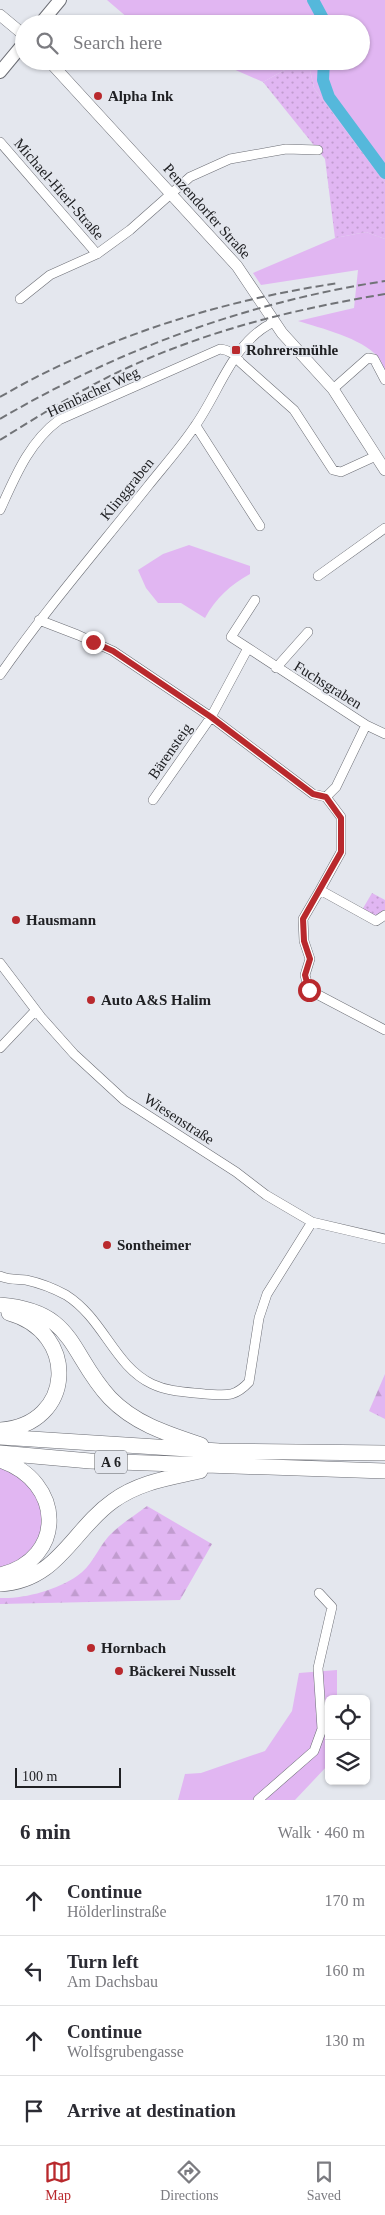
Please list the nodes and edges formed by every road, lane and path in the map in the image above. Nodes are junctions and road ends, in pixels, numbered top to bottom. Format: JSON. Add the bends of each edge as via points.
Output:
{"nodes":[{"id":1,"x":60,"y":0,"type":"edge"},
{"id":2,"x":0,"y":15,"type":"edge"},
{"id":3,"x":48,"y":15,"type":"edge"},
{"id":4,"x":15,"y":28,"type":"edge"},
{"id":5,"x":15,"y":54,"type":"edge"},
{"id":6,"x":57,"y":70,"type":"edge"},
{"id":7,"x":0,"y":72,"type":"edge"},
{"id":8,"x":0,"y":142,"type":"edge"},
{"id":9,"x":318,"y":150,"type":"dead end"},
{"id":10,"x":171,"y":192,"type":"junction"},
{"id":11,"x":97,"y":254,"type":"junction"},
{"id":12,"x":20,"y":299,"type":"dead end"},
{"id":13,"x":274,"y":322,"type":"junction"},
{"id":14,"x":236,"y":357,"type":"junction"},
{"id":15,"x":385,"y":380,"type":"edge"},
{"id":16,"x":333,"y":389,"type":"junction"},
{"id":17,"x":196,"y":426,"type":"junction"},
{"id":18,"x":376,"y":456,"type":"junction"},
{"id":19,"x":385,"y":470,"type":"edge"},
{"id":20,"x":0,"y":510,"type":"edge"},
{"id":21,"x":260,"y":526,"type":"dead end"},
{"id":22,"x":385,"y":528,"type":"edge"},
{"id":23,"x":318,"y":576,"type":"dead end"},
{"id":24,"x":255,"y":600,"type":"dead end"},
{"id":25,"x":39,"y":620,"type":"junction"},
{"id":26,"x":308,"y":632,"type":"dead end"},
{"id":27,"x":248,"y":648,"type":"junction"},
{"id":28,"x":276,"y":668,"type":"junction"},
{"id":29,"x":0,"y":675,"type":"edge"},
{"id":30,"x":211,"y":717,"type":"junction"},
{"id":31,"x":366,"y":724,"type":"junction"},
{"id":32,"x":385,"y":734,"type":"edge"},
{"id":33,"x":326,"y":797,"type":"junction"},
{"id":34,"x":153,"y":800,"type":"dead end"},
{"id":35,"x":320,"y":890,"type":"junction"},
{"id":36,"x":385,"y":915,"type":"edge"},
{"id":37,"x":0,"y":963,"type":"edge"},
{"id":38,"x":35,"y":1011,"type":"junction"},
{"id":39,"x":385,"y":1030,"type":"edge"},
{"id":40,"x":0,"y":1048,"type":"edge"},
{"id":41,"x":312,"y":1222,"type":"junction"},
{"id":42,"x":385,"y":1239,"type":"edge"},
{"id":43,"x":0,"y":1276,"type":"edge"},
{"id":44,"x":0,"y":1305,"type":"edge"},
{"id":45,"x":0,"y":1313,"type":"edge"},
{"id":46,"x":0,"y":1430,"type":"edge"},
{"id":47,"x":0,"y":1437,"type":"edge"},
{"id":48,"x":219,"y":1451,"type":"junction"},
{"id":49,"x":0,"y":1453,"type":"edge"},
{"id":50,"x":385,"y":1453,"type":"edge"},
{"id":51,"x":0,"y":1460,"type":"edge"},
{"id":52,"x":223,"y":1467,"type":"junction"},
{"id":53,"x":385,"y":1471,"type":"edge"},
{"id":54,"x":0,"y":1575,"type":"edge"},
{"id":55,"x":0,"y":1584,"type":"edge"},
{"id":56,"x":319,"y":1593,"type":"dead end"},
{"id":57,"x":258,"y":1800,"type":"edge"}],
"edges":[{"from":1,"to":3,"type":"main road"},
{"from":2,"to":4,"type":"main road"},
{"from":5,"to":7,"type":"main road"},
{"from":6,"to":10,"type":"main road","name":"Penzendorfer Straße"},
{"from":8,"to":11,"type":"street","name":"Michael-Hierl-Straße"},
{"from":9,"to":10,"type":"street","via":[[286,150],[230,159],[190,177]]},
{"from":10,"to":11,"type":"street","via":[[130,230]]},
{"from":10,"to":13,"type":"main road","name":"Penzendorfer Straße","via":[[237,266]]},
{"from":11,"to":12,"type":"street","via":[[50,274]]},
{"from":13,"to":14,"type":"street","name":"Klinggraben","via":[[258,330]]},
{"from":13,"to":16,"type":"main road","name":"Penzendorfer Straße"},
{"from":14,"to":17,"type":"street","name":"Klinggraben"},
{"from":14,"to":18,"type":"street","via":[[294,410],[333,470],[340,472]]},
{"from":14,"to":20,"type":"street","name":"Hembacher Weg","via":[[220,350],[59,420],[39,437],[19,468]]},
{"from":15,"to":16,"type":"street","via":[[374,359],[368,358]]},
{"from":16,"to":18,"type":"main road","name":"Penzendorfer Straße"},
{"from":17,"to":21,"type":"street"},
{"from":17,"to":25,"type":"street","name":"Klinggraben"},
{"from":18,"to":19,"type":"main road","name":"Penzendorfer Straße"},
{"from":22,"to":23,"type":"street"},
{"from":24,"to":27,"type":"street","name":"Fuchsgraben","via":[[231,637]]},
{"from":25,"to":29,"type":"street","name":"Klinggraben"},
{"from":25,"to":30,"type":"street","via":[[113,651]]},
{"from":26,"to":28,"type":"street","name":"Fuchsgraben"},
{"from":27,"to":28,"type":"street","name":"Fuchsgraben"},
{"from":27,"to":30,"type":"street"},
{"from":28,"to":31,"type":"street","name":"Fuchsgraben"},
{"from":30,"to":33,"type":"street","via":[[313,794]]},
{"from":30,"to":34,"type":"street","name":"Bärensteig"},
{"from":31,"to":32,"type":"street","name":"Fuchsgraben"},
{"from":31,"to":33,"type":"street","name":"Fuchsgraben","via":[[336,787]]},
{"from":33,"to":35,"type":"street","via":[[341,818],[341,852]]},
{"from":35,"to":36,"type":"street","via":[[376,921]]},
{"from":35,"to":39,"type":"street","via":[[303,919],[304,941],[310,959],[305,975],[309,990]]},
{"from":37,"to":38,"type":"street","name":"Wiesenstraße"},
{"from":38,"to":40,"type":"street"},
{"from":38,"to":41,"type":"street","name":"Wiesenstraße","via":[[74,1054],[124,1100]]},
{"from":41,"to":42,"type":"street","name":"Wiesenstraße"},
{"from":41,"to":43,"type":"street","via":[[262,1306],[249,1382],[229,1396],[171,1391],[154,1385],[138,1376],[121,1358],[98,1323],[82,1307],[44,1285]]},
{"from":44,"to":48,"type":"highway","via":[[17,1306],[58,1325],[110,1398],[129,1414],[150,1427]]},
{"from":45,"to":46,"type":"highway","via":[[20,1316],[38,1326],[57,1352],[60,1374],[56,1395],[45,1412],[32,1421]]},
{"from":47,"to":48,"type":"highway","number":"A 6"},
{"from":48,"to":50,"type":"highway","number":"A 6"},
{"from":49,"to":52,"type":"highway","number":"A 6"},
{"from":51,"to":54,"type":"highway","via":[[20,1469],[40,1488],[46,1499],[50,1523],[36,1555],[18,1568]]},
{"from":52,"to":53,"type":"highway","number":"A 6"},
{"from":52,"to":55,"type":"highway","via":[[135,1488],[94,1517],[49,1566],[27,1580]]},
{"from":56,"to":57,"type":"street","via":[[332,1607],[318,1668],[322,1729],[314,1751]]}]}
